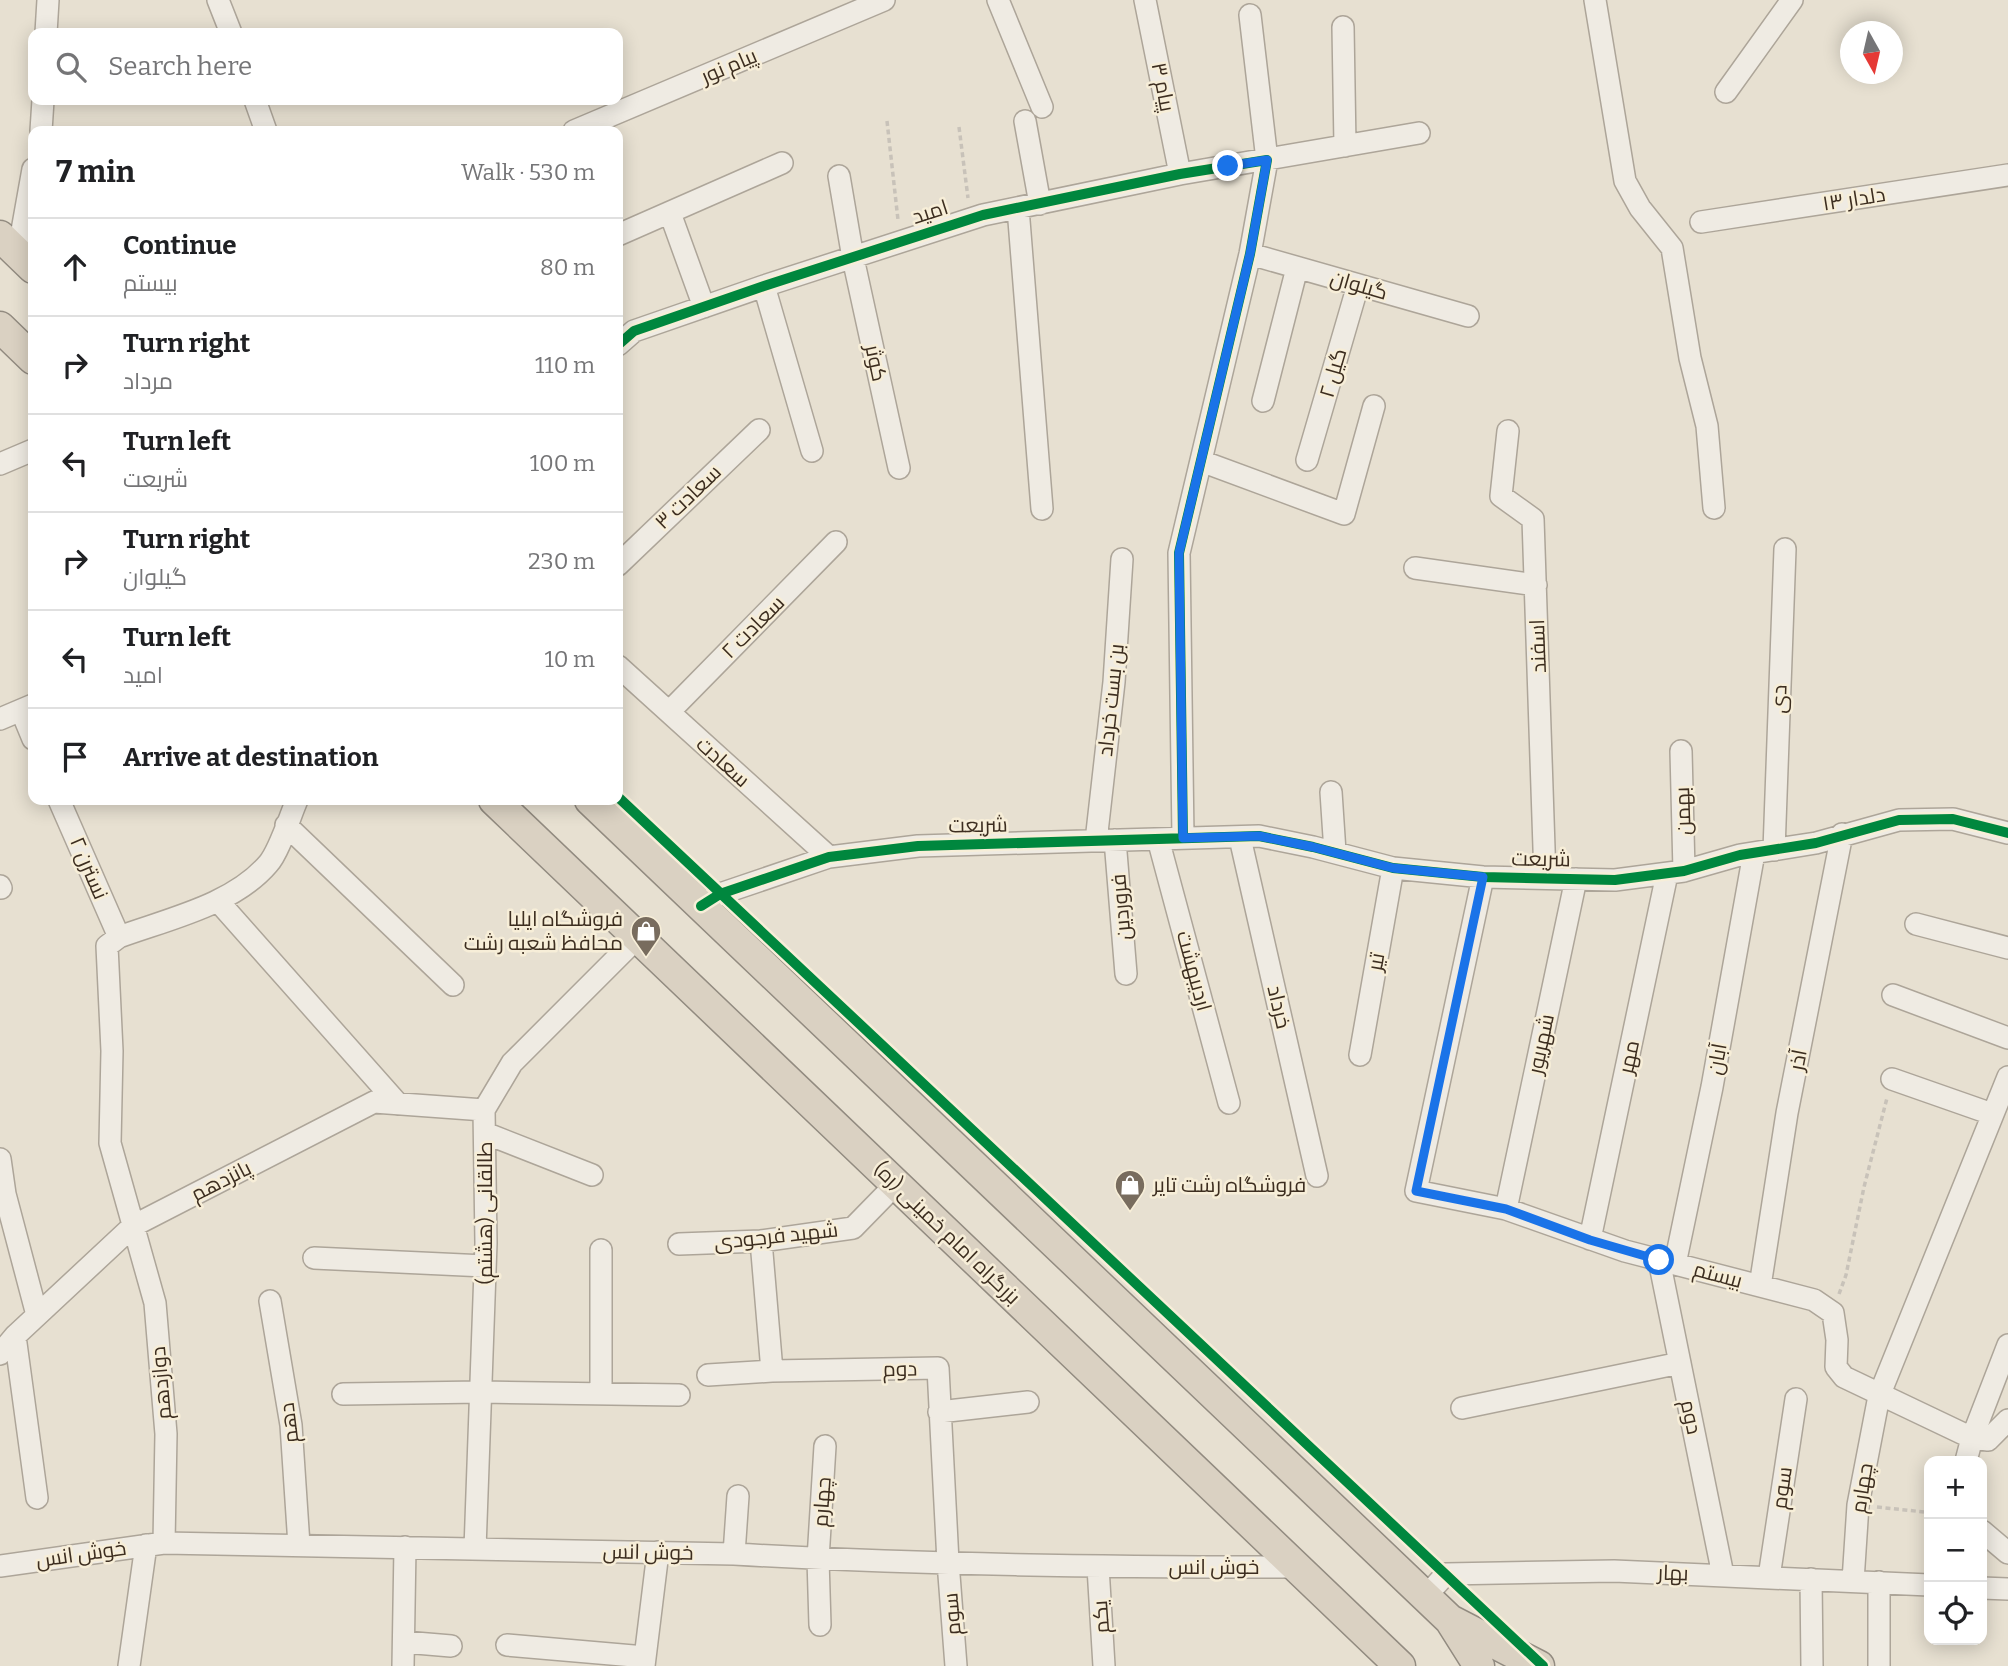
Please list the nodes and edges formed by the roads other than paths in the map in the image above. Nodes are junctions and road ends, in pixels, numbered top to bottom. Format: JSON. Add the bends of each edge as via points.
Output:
{"nodes":[{"id":1,"x":48,"y":0,"type":"edge"},
{"id":2,"x":218,"y":0,"type":"edge"},
{"id":3,"x":884,"y":0,"type":"edge"},
{"id":4,"x":998,"y":0,"type":"edge"},
{"id":5,"x":1145,"y":0,"type":"edge"},
{"id":6,"x":1595,"y":0,"type":"edge"},
{"id":7,"x":1793,"y":0,"type":"edge"},
{"id":8,"x":1250,"y":15,"type":"dead end"},
{"id":9,"x":1343,"y":27,"type":"dead end"},
{"id":10,"x":46,"y":28,"type":"edge"},
{"id":11,"x":229,"y":28,"type":"edge"},
{"id":12,"x":1726,"y":92,"type":"dead end"},
{"id":13,"x":43,"y":105,"type":"edge"},
{"id":14,"x":257,"y":105,"type":"edge"},
{"id":15,"x":1042,"y":107,"type":"dead end"},
{"id":16,"x":1025,"y":121,"type":"dead end"},
{"id":17,"x":41,"y":126,"type":"edge"},
{"id":18,"x":264,"y":126,"type":"edge"},
{"id":19,"x":586,"y":126,"type":"edge"},
{"id":20,"x":1419,"y":133,"type":"dead end"},
{"id":21,"x":1345,"y":146,"type":"junction"},
{"id":22,"x":1267,"y":160,"type":"junction"},
{"id":23,"x":782,"y":163,"type":"dead end"},
{"id":24,"x":1180,"y":174,"type":"junction"},
{"id":25,"x":2008,"y":175,"type":"edge"},
{"id":26,"x":839,"y":176,"type":"dead end"},
{"id":27,"x":28,"y":195,"type":"edge"},
{"id":28,"x":1040,"y":204,"type":"junction"},
{"id":29,"x":1018,"y":208,"type":"junction"},
{"id":30,"x":670,"y":213,"type":"junction"},
{"id":31,"x":1700,"y":222,"type":"dead end"},
{"id":32,"x":623,"y":233,"type":"edge"},
{"id":33,"x":17,"y":252,"type":"edge"},
{"id":34,"x":1250,"y":254,"type":"junction"},
{"id":35,"x":853,"y":258,"type":"junction"},
{"id":36,"x":1297,"y":268,"type":"junction"},
{"id":37,"x":1358,"y":285,"type":"junction"},
{"id":38,"x":764,"y":286,"type":"junction"},
{"id":39,"x":704,"y":307,"type":"junction"},
{"id":40,"x":1468,"y":316,"type":"dead end"},
{"id":41,"x":0,"y":327,"type":"edge"},
{"id":42,"x":623,"y":341,"type":"edge"},
{"id":43,"x":28,"y":354,"type":"edge"},
{"id":44,"x":1262,"y":401,"type":"dead end"},
{"id":45,"x":1374,"y":407,"type":"dead end"},
{"id":46,"x":759,"y":430,"type":"dead end"},
{"id":47,"x":1508,"y":431,"type":"dead end"},
{"id":48,"x":812,"y":451,"type":"dead end"},
{"id":49,"x":28,"y":452,"type":"edge"},
{"id":50,"x":1307,"y":460,"type":"dead end"},
{"id":51,"x":1201,"y":461,"type":"junction"},
{"id":52,"x":0,"y":464,"type":"edge"},
{"id":53,"x":899,"y":468,"type":"dead end"},
{"id":54,"x":1714,"y":508,"type":"dead end"},
{"id":55,"x":1042,"y":509,"type":"dead end"},
{"id":56,"x":836,"y":542,"type":"dead end"},
{"id":57,"x":1784,"y":549,"type":"dead end"},
{"id":58,"x":1122,"y":559,"type":"dead end"},
{"id":59,"x":623,"y":560,"type":"edge"},
{"id":60,"x":1415,"y":568,"type":"dead end"},
{"id":61,"x":1536,"y":585,"type":"junction"},
{"id":62,"x":623,"y":671,"type":"edge"},
{"id":63,"x":27,"y":708,"type":"edge"},
{"id":64,"x":669,"y":712,"type":"junction"},
{"id":65,"x":0,"y":719,"type":"edge"},
{"id":66,"x":1681,"y":751,"type":"dead end"},
{"id":67,"x":1331,"y":792,"type":"dead end"},
{"id":68,"x":62,"y":805,"type":"edge"},
{"id":69,"x":295,"y":805,"type":"edge"},
{"id":70,"x":499,"y":805,"type":"edge"},
{"id":71,"x":595,"y":805,"type":"edge"},
{"id":72,"x":286,"y":825,"type":"junction"},
{"id":73,"x":2008,"y":833,"type":"edge"},
{"id":74,"x":1842,"y":834,"type":"junction"},
{"id":75,"x":1183,"y":838,"type":"junction"},
{"id":76,"x":1240,"y":838,"type":"junction"},
{"id":77,"x":1158,"y":839,"type":"junction"},
{"id":78,"x":1105,"y":841,"type":"junction"},
{"id":79,"x":1764,"y":851,"type":"junction"},
{"id":80,"x":1335,"y":852,"type":"junction"},
{"id":81,"x":829,"y":858,"type":"junction"},
{"id":82,"x":1393,"y":868,"type":"junction"},
{"id":83,"x":1676,"y":873,"type":"junction"},
{"id":84,"x":1483,"y":877,"type":"junction"},
{"id":85,"x":1545,"y":878,"type":"junction"},
{"id":86,"x":1576,"y":879,"type":"junction"},
{"id":87,"x":218,"y":901,"type":"junction"},
{"id":88,"x":701,"y":905,"type":"junction"},
{"id":89,"x":1916,"y":924,"type":"dead end"},
{"id":90,"x":119,"y":937,"type":"junction"},
{"id":91,"x":638,"y":937,"type":"junction"},
{"id":92,"x":2008,"y":948,"type":"edge"},
{"id":93,"x":1126,"y":975,"type":"dead end"},
{"id":94,"x":453,"y":985,"type":"dead end"},
{"id":95,"x":1893,"y":995,"type":"dead end"},
{"id":96,"x":2008,"y":1038,"type":"edge"},
{"id":97,"x":1360,"y":1055,"type":"dead end"},
{"id":98,"x":1892,"y":1079,"type":"road end"},
{"id":99,"x":2002,"y":1096,"type":"edge"},
{"id":100,"x":1229,"y":1103,"type":"dead end"},
{"id":101,"x":398,"y":1104,"type":"junction"},
{"id":102,"x":484,"y":1110,"type":"junction"},
{"id":103,"x":485,"y":1133,"type":"junction"},
{"id":104,"x":0,"y":1160,"type":"edge"},
{"id":105,"x":592,"y":1175,"type":"dead end"},
{"id":106,"x":1317,"y":1175,"type":"dead end"},
{"id":107,"x":896,"y":1184,"type":"junction"},
{"id":108,"x":1506,"y":1209,"type":"junction"},
{"id":109,"x":133,"y":1226,"type":"junction"},
{"id":110,"x":1590,"y":1240,"type":"junction"},
{"id":111,"x":761,"y":1241,"type":"junction"},
{"id":112,"x":679,"y":1244,"type":"dead end"},
{"id":113,"x":601,"y":1250,"type":"dead end"},
{"id":114,"x":314,"y":1258,"type":"dead end"},
{"id":115,"x":1667,"y":1262,"type":"junction"},
{"id":116,"x":485,"y":1266,"type":"junction"},
{"id":117,"x":1760,"y":1286,"type":"junction"},
{"id":118,"x":270,"y":1301,"type":"dead end"},
{"id":119,"x":37,"y":1315,"type":"junction"},
{"id":120,"x":15,"y":1336,"type":"junction"},
{"id":121,"x":2008,"y":1345,"type":"edge"},
{"id":122,"x":0,"y":1354,"type":"edge"},
{"id":123,"x":1680,"y":1363,"type":"junction"},
{"id":124,"x":772,"y":1371,"type":"junction"},
{"id":125,"x":708,"y":1375,"type":"dead end"},
{"id":126,"x":481,"y":1392,"type":"junction"},
{"id":127,"x":601,"y":1392,"type":"junction"},
{"id":128,"x":343,"y":1394,"type":"dead end"},
{"id":129,"x":679,"y":1395,"type":"dead end"},
{"id":130,"x":1880,"y":1396,"type":"junction"},
{"id":131,"x":1796,"y":1399,"type":"dead end"},
{"id":132,"x":1028,"y":1402,"type":"dead end"},
{"id":133,"x":1462,"y":1408,"type":"dead end"},
{"id":134,"x":939,"y":1412,"type":"junction"},
{"id":135,"x":2008,"y":1420,"type":"edge"},
{"id":136,"x":1980,"y":1439,"type":"junction"},
{"id":137,"x":825,"y":1446,"type":"dead end"},
{"id":138,"x":1968,"y":1456,"type":"edge"},
{"id":139,"x":737,"y":1496,"type":"dead end"},
{"id":140,"x":37,"y":1498,"type":"dead end"},
{"id":141,"x":1987,"y":1535,"type":"edge"},
{"id":142,"x":155,"y":1544,"type":"junction"},
{"id":143,"x":299,"y":1545,"type":"junction"},
{"id":144,"x":405,"y":1547,"type":"junction"},
{"id":145,"x":475,"y":1549,"type":"junction"},
{"id":146,"x":658,"y":1552,"type":"junction"},
{"id":147,"x":2008,"y":1553,"type":"edge"},
{"id":148,"x":734,"y":1554,"type":"junction"},
{"id":149,"x":818,"y":1559,"type":"junction"},
{"id":150,"x":948,"y":1562,"type":"junction"},
{"id":151,"x":0,"y":1566,"type":"edge"},
{"id":152,"x":1098,"y":1567,"type":"junction"},
{"id":153,"x":1297,"y":1567,"type":"junction"},
{"id":154,"x":1723,"y":1575,"type":"junction"},
{"id":155,"x":1769,"y":1577,"type":"junction"},
{"id":156,"x":1811,"y":1579,"type":"junction"},
{"id":157,"x":1853,"y":1581,"type":"junction"},
{"id":158,"x":1879,"y":1582,"type":"junction"},
{"id":159,"x":1924,"y":1585,"type":"edge"},
{"id":160,"x":1987,"y":1588,"type":"edge"},
{"id":161,"x":2008,"y":1589,"type":"edge"},
{"id":162,"x":1425,"y":1597,"type":"junction"},
{"id":163,"x":1450,"y":1620,"type":"junction"},
{"id":164,"x":820,"y":1625,"type":"dead end"},
{"id":165,"x":404,"y":1642,"type":"junction"},
{"id":166,"x":507,"y":1645,"type":"dead end"},
{"id":167,"x":451,"y":1646,"type":"dead end"},
{"id":168,"x":645,"y":1661,"type":"edge"},
{"id":169,"x":129,"y":1666,"type":"edge"},
{"id":170,"x":403,"y":1666,"type":"edge"},
{"id":171,"x":957,"y":1666,"type":"edge"},
{"id":172,"x":1104,"y":1666,"type":"edge"},
{"id":173,"x":1400,"y":1666,"type":"edge"},
{"id":174,"x":1479,"y":1666,"type":"edge"},
{"id":175,"x":1539,"y":1666,"type":"edge"},
{"id":176,"x":1812,"y":1666,"type":"edge"},
{"id":177,"x":1879,"y":1666,"type":"edge"}],
"edges":[{"from":1,"to":10,"type":"street"},
{"from":2,"to":11,"type":"street"},
{"from":3,"to":19,"type":"street","name":"پیام نور"},
{"from":4,"to":15,"type":"street"},
{"from":5,"to":24,"type":"street","name":"پیام ۳"},
{"from":6,"to":54,"type":"street","via":[[1625,181],[1672,248],[1690,358],[1707,426]]},
{"from":7,"to":12,"type":"street"},
{"from":8,"to":22,"type":"street"},
{"from":9,"to":21,"type":"street"},
{"from":13,"to":17,"type":"street"},
{"from":14,"to":18,"type":"street"},
{"from":16,"to":28,"type":"street"},
{"from":20,"to":21,"type":"street","name":"امید"},
{"from":21,"to":22,"type":"street","name":"امید"},
{"from":22,"to":24,"type":"street","name":"امید"},
{"from":22,"to":34,"type":"street"},
{"from":23,"to":30,"type":"street"},
{"from":24,"to":28,"type":"street","name":"امید"},
{"from":25,"to":31,"type":"street","name":"دلدار ۱۳"},
{"from":26,"to":35,"type":"street","name":"کوثر"},
{"from":27,"to":33,"type":"street"},
{"from":28,"to":29,"type":"street","name":"امید"},
{"from":29,"to":35,"type":"street","name":"امید"},
{"from":29,"to":55,"type":"street"},
{"from":30,"to":32,"type":"street"},
{"from":30,"to":39,"type":"street"},
{"from":34,"to":36,"type":"street","name":"گیلوان"},
{"from":34,"to":51,"type":"street"},
{"from":35,"to":38,"type":"street","name":"امید"},
{"from":35,"to":53,"type":"street","name":"کوثر"},
{"from":36,"to":37,"type":"street","name":"گیلوان"},
{"from":36,"to":44,"type":"street"},
{"from":37,"to":40,"type":"street","name":"گیلوان"},
{"from":37,"to":50,"type":"street","name":"گیل ۲"},
{"from":38,"to":39,"type":"street","name":"امید"},
{"from":38,"to":48,"type":"street"},
{"from":39,"to":42,"type":"street","name":"امید","via":[[634,331]]},
{"from":41,"to":43,"type":"highway"},
{"from":45,"to":51,"type":"street","via":[[1344,514]]},
{"from":46,"to":59,"type":"street","name":"سعادت ۳"},
{"from":47,"to":61,"type":"street","name":"اسفند","via":[[1501,496],[1534,519]]},
{"from":49,"to":52,"type":"street"},
{"from":51,"to":75,"type":"street","via":[[1179,553]]},
{"from":56,"to":64,"type":"street","name":"سعادت ۲"},
{"from":57,"to":79,"type":"street","name":"دی"},
{"from":58,"to":78,"type":"street","name":"بن بست خرداد"},
{"from":60,"to":61,"type":"street"},
{"from":61,"to":85,"type":"street","name":"اسفند"},
{"from":62,"to":64,"type":"street","name":"سعادت"},
{"from":63,"to":65,"type":"street"},
{"from":64,"to":81,"type":"street","name":"سعادت"},
{"from":66,"to":83,"type":"street","name":"بهمن"},
{"from":67,"to":80,"type":"street"},
{"from":68,"to":90,"type":"street","name":"نسترن ۲"},
{"from":69,"to":72,"type":"street"},
{"from":70,"to":91,"type":"highway","name":"بزرگراه امام خمینی (ره)"},
{"from":71,"to":88,"type":"highway"},
{"from":72,"to":87,"type":"street","via":[[270,863],[241,890]]},
{"from":72,"to":94,"type":"street"},
{"from":73,"to":74,"type":"street","name":"شریعت","via":[[1953,819],[1899,820]]},
{"from":74,"to":79,"type":"street","name":"شریعت"},
{"from":74,"to":117,"type":"street","name":"آذر","via":[[1787,1112]]},
{"from":75,"to":76,"type":"street","name":"شریعت"},
{"from":75,"to":77,"type":"street","name":"شریعت"},
{"from":76,"to":80,"type":"street","name":"شریعت","via":[[1259,836]]},
{"from":76,"to":106,"type":"street","name":"خرداد"},
{"from":77,"to":78,"type":"street","name":"شریعت"},
{"from":77,"to":100,"type":"street","name":"اردیبهشت"},
{"from":78,"to":81,"type":"street","name":"شریعت","via":[[918,846]]},
{"from":78,"to":93,"type":"street","name":"فروردین"},
{"from":79,"to":83,"type":"street","name":"شریعت"},
{"from":79,"to":115,"type":"street","name":"آبان","via":[[1712,1087]]},
{"from":80,"to":82,"type":"street","name":"شریعت"},
{"from":81,"to":88,"type":"street","name":"شریعت","via":[[720,894]]},
{"from":82,"to":84,"type":"street","name":"شریعت"},
{"from":82,"to":97,"type":"street","name":"تیر"},
{"from":83,"to":86,"type":"street","name":"شریعت"},
{"from":83,"to":110,"type":"street","name":"مهر"},
{"from":84,"to":85,"type":"street","name":"شریعت"},
{"from":84,"to":108,"type":"street","name":"بیستم","via":[[1416,1191]]},
{"from":85,"to":86,"type":"street","name":"شریعت"},
{"from":86,"to":108,"type":"street","name":"شهریور"},
{"from":87,"to":90,"type":"street"},
{"from":87,"to":101,"type":"street"},
{"from":88,"to":162,"type":"highway"},
{"from":89,"to":92,"type":"street"},
{"from":90,"to":109,"type":"street","name":"دوازدهم","via":[[107,946],[110,1143]]},
{"from":91,"to":102,"type":"street","via":[[512,1063]]},
{"from":91,"to":107,"type":"highway","name":"بزرگراه امام خمینی (ره)"},
{"from":95,"to":96,"type":"street"},
{"from":98,"to":99,"type":"street"},
{"from":99,"to":130,"type":"street"},
{"from":101,"to":102,"type":"street","name":"پانزدهم"},
{"from":101,"to":109,"type":"street","name":"پانزدهم","via":[[374,1102]]},
{"from":102,"to":103,"type":"street","name":"طالقانی (هشتم)"},
{"from":103,"to":105,"type":"street"},
{"from":103,"to":116,"type":"street","name":"طالقانی (هشتم)"},
{"from":104,"to":119,"type":"street"},
{"from":107,"to":111,"type":"street","name":"شهید فرجودی","via":[[853,1228]]},
{"from":107,"to":153,"type":"highway","name":"بزرگراه امام خمینی (ره)"},
{"from":108,"to":110,"type":"street","name":"بیستم"},
{"from":109,"to":119,"type":"street","name":"پانزدهم"},
{"from":109,"to":142,"type":"street","name":"دوازدهم","via":[[155,1303],[166,1434]]},
{"from":110,"to":115,"type":"street","name":"بیستم"},
{"from":111,"to":112,"type":"street","name":"شهید فرجودی"},
{"from":111,"to":124,"type":"street"},
{"from":113,"to":127,"type":"street"},
{"from":114,"to":116,"type":"street"},
{"from":115,"to":117,"type":"street","name":"بیستم"},
{"from":115,"to":123,"type":"street","name":"دوم"},
{"from":116,"to":126,"type":"street","name":"طالقانی (هشتم)"},
{"from":117,"to":130,"type":"street","name":"بیستم","via":[[1814,1300],[1833,1313],[1836,1367],[1844,1377]]},
{"from":118,"to":143,"type":"street","name":"دهم","via":[[291,1425]]},
{"from":119,"to":120,"type":"street","name":"پانزدهم"},
{"from":120,"to":122,"type":"street","name":"پانزدهم"},
{"from":120,"to":140,"type":"street"},
{"from":121,"to":136,"type":"street"},
{"from":123,"to":133,"type":"street"},
{"from":123,"to":154,"type":"street","name":"دوم"},
{"from":124,"to":125,"type":"street","name":"دوم"},
{"from":124,"to":134,"type":"street","name":"دوم","via":[[938,1368]]},
{"from":126,"to":127,"type":"street"},
{"from":126,"to":128,"type":"street"},
{"from":126,"to":145,"type":"street","name":"طالقانی (هشتم)"},
{"from":127,"to":129,"type":"street"},
{"from":130,"to":136,"type":"street"},
{"from":130,"to":157,"type":"street","name":"چهارم","via":[[1858,1505]]},
{"from":131,"to":155,"type":"street","name":"سوم"},
{"from":132,"to":134,"type":"street"},
{"from":134,"to":150,"type":"street","name":"دوم"},
{"from":135,"to":136,"type":"street"},
{"from":136,"to":138,"type":"street"},
{"from":137,"to":149,"type":"street","name":"چهارم"},
{"from":139,"to":148,"type":"street"},
{"from":141,"to":147,"type":"street"},
{"from":142,"to":143,"type":"street","name":"خوش انس"},
{"from":142,"to":151,"type":"street","name":"خوش انس"},
{"from":142,"to":169,"type":"street","name":"دوازدهم"},
{"from":143,"to":144,"type":"street","name":"خوش انس"},
{"from":144,"to":145,"type":"street","name":"خوش انس"},
{"from":144,"to":165,"type":"street"},
{"from":145,"to":146,"type":"street","name":"خوش انس"},
{"from":146,"to":148,"type":"street","name":"خوش انس"},
{"from":146,"to":168,"type":"street"},
{"from":148,"to":149,"type":"street","name":"خوش انس"},
{"from":149,"to":150,"type":"street","name":"خوش انس"},
{"from":149,"to":164,"type":"street","name":"چهارم"},
{"from":150,"to":152,"type":"street","name":"خوش انس"},
{"from":150,"to":171,"type":"street","name":"سوم"},
{"from":152,"to":153,"type":"street","name":"خوش انس"},
{"from":152,"to":172,"type":"street","name":"یکم"},
{"from":153,"to":173,"type":"highway","name":"بزرگراه امام خمینی (ره)"},
{"from":154,"to":155,"type":"street","name":"بهار"},
{"from":154,"to":162,"type":"street","name":"بهار","via":[[1614,1571],[1446,1574]]},
{"from":155,"to":156,"type":"street","name":"بهار"},
{"from":156,"to":157,"type":"street","name":"بهار"},
{"from":156,"to":176,"type":"street"},
{"from":157,"to":158,"type":"street","name":"بهار"},
{"from":158,"to":159,"type":"street","name":"بهار"},
{"from":158,"to":177,"type":"street"},
{"from":160,"to":161,"type":"street"},
{"from":162,"to":163,"type":"highway"},
{"from":163,"to":174,"type":"highway"},
{"from":163,"to":175,"type":"highway"},
{"from":165,"to":167,"type":"street"},
{"from":165,"to":170,"type":"street"},
{"from":166,"to":168,"type":"street"}]}
